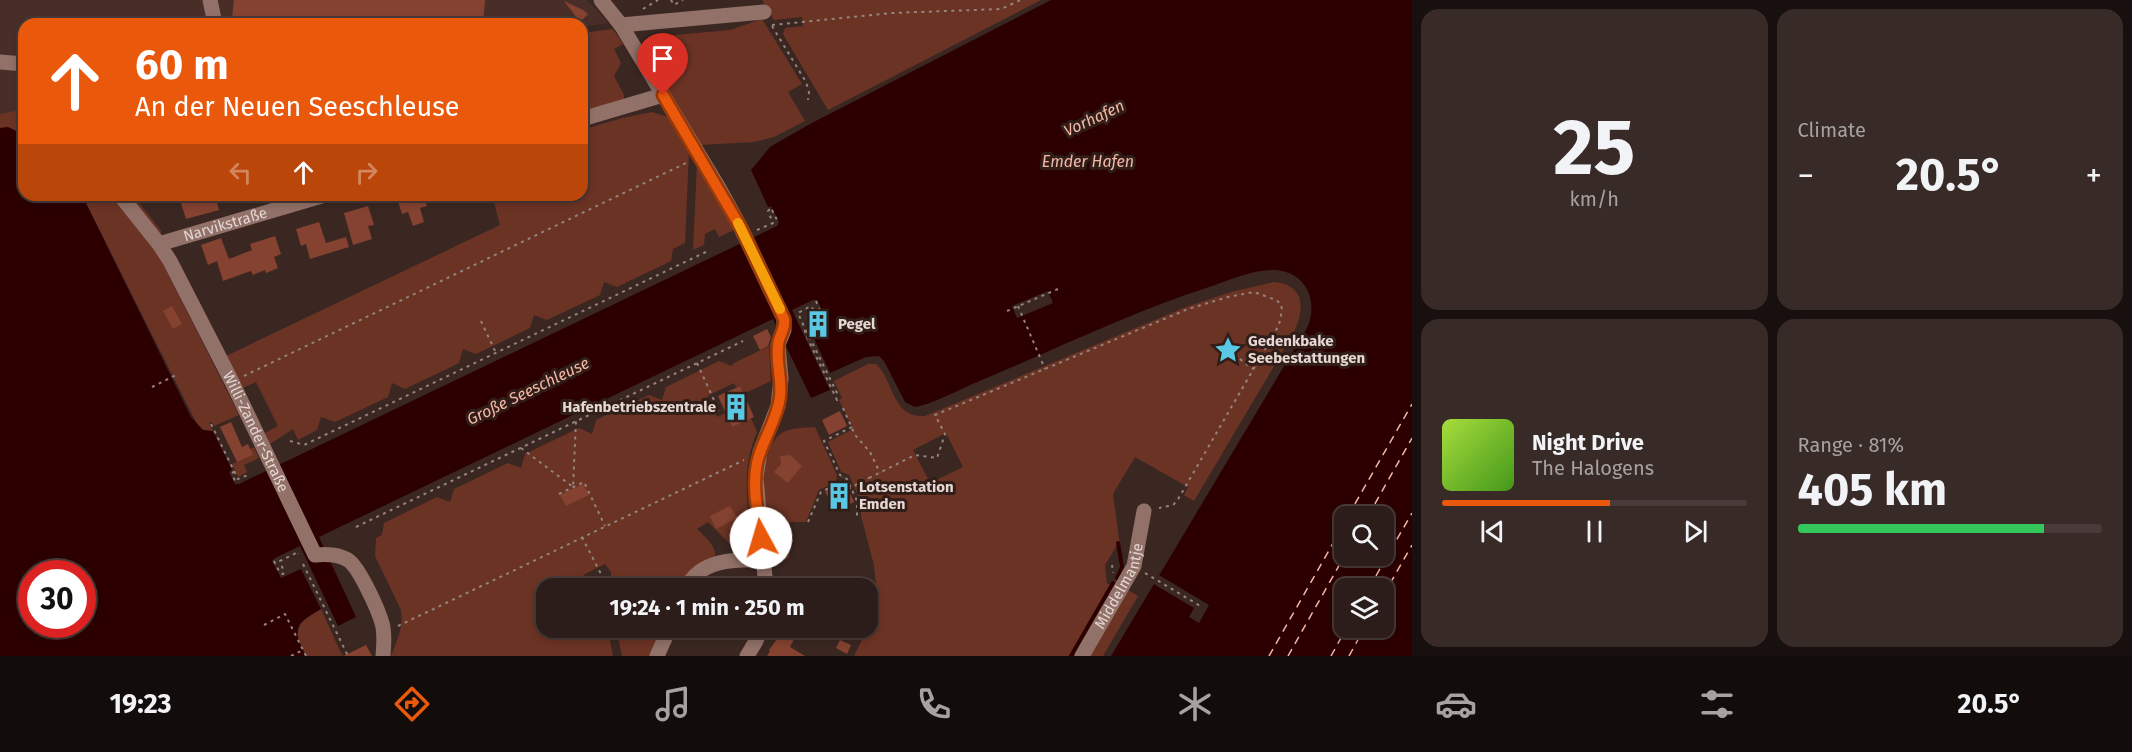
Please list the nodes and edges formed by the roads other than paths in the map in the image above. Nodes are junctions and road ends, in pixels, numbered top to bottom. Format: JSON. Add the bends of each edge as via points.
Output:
{"nodes":[{"id":1,"x":210,"y":0,"type":"edge"},
{"id":2,"x":601,"y":0,"type":"edge"},
{"id":3,"x":214,"y":18,"type":"edge"},
{"id":4,"x":768,"y":19,"type":"road end"},
{"id":5,"x":621,"y":25,"type":"junction"},
{"id":6,"x":0,"y":62,"type":"edge"},
{"id":7,"x":18,"y":64,"type":"edge"},
{"id":8,"x":663,"y":95,"type":"junction"},
{"id":9,"x":588,"y":117,"type":"edge"},
{"id":10,"x":125,"y":201,"type":"edge"},
{"id":11,"x":305,"y":201,"type":"edge"},
{"id":12,"x":159,"y":244,"type":"junction"},
{"id":13,"x":1144,"y":512,"type":"road end"},
{"id":14,"x":764,"y":560,"type":"junction"},
{"id":15,"x":693,"y":578,"type":"edge"},
{"id":16,"x":765,"y":578,"type":"edge"},
{"id":17,"x":665,"y":638,"type":"edge"},
{"id":18,"x":757,"y":638,"type":"edge"},
{"id":19,"x":383,"y":656,"type":"edge"},
{"id":20,"x":657,"y":656,"type":"edge"},
{"id":21,"x":747,"y":656,"type":"edge"},
{"id":22,"x":1082,"y":656,"type":"edge"}],
"edges":[{"from":1,"to":3,"type":"street"},
{"from":2,"to":5,"type":"street"},
{"from":4,"to":5,"type":"street"},
{"from":5,"to":8,"type":"street"},
{"from":6,"to":7,"type":"street"},
{"from":8,"to":9,"type":"street"},
{"from":8,"to":14,"type":"street","via":[[719,188],[783,315],[785,326],[778,345],[780,395],[760,452],[756,478]]},
{"from":10,"to":12,"type":"street","name":"Willi-Zander-Straße"},
{"from":11,"to":12,"type":"street","name":"Narvikstraße"},
{"from":12,"to":19,"type":"street","name":"Willi-Zander-Straße","via":[[232,382],[315,555],[337,555],[355,567],[382,622]]},
{"from":13,"to":22,"type":"street","name":"Middelmantje","via":[[1134,566]]},
{"from":14,"to":15,"type":"street","via":[[727,560]]},
{"from":14,"to":16,"type":"street"},
{"from":17,"to":20,"type":"street"},
{"from":18,"to":21,"type":"street"}]}
